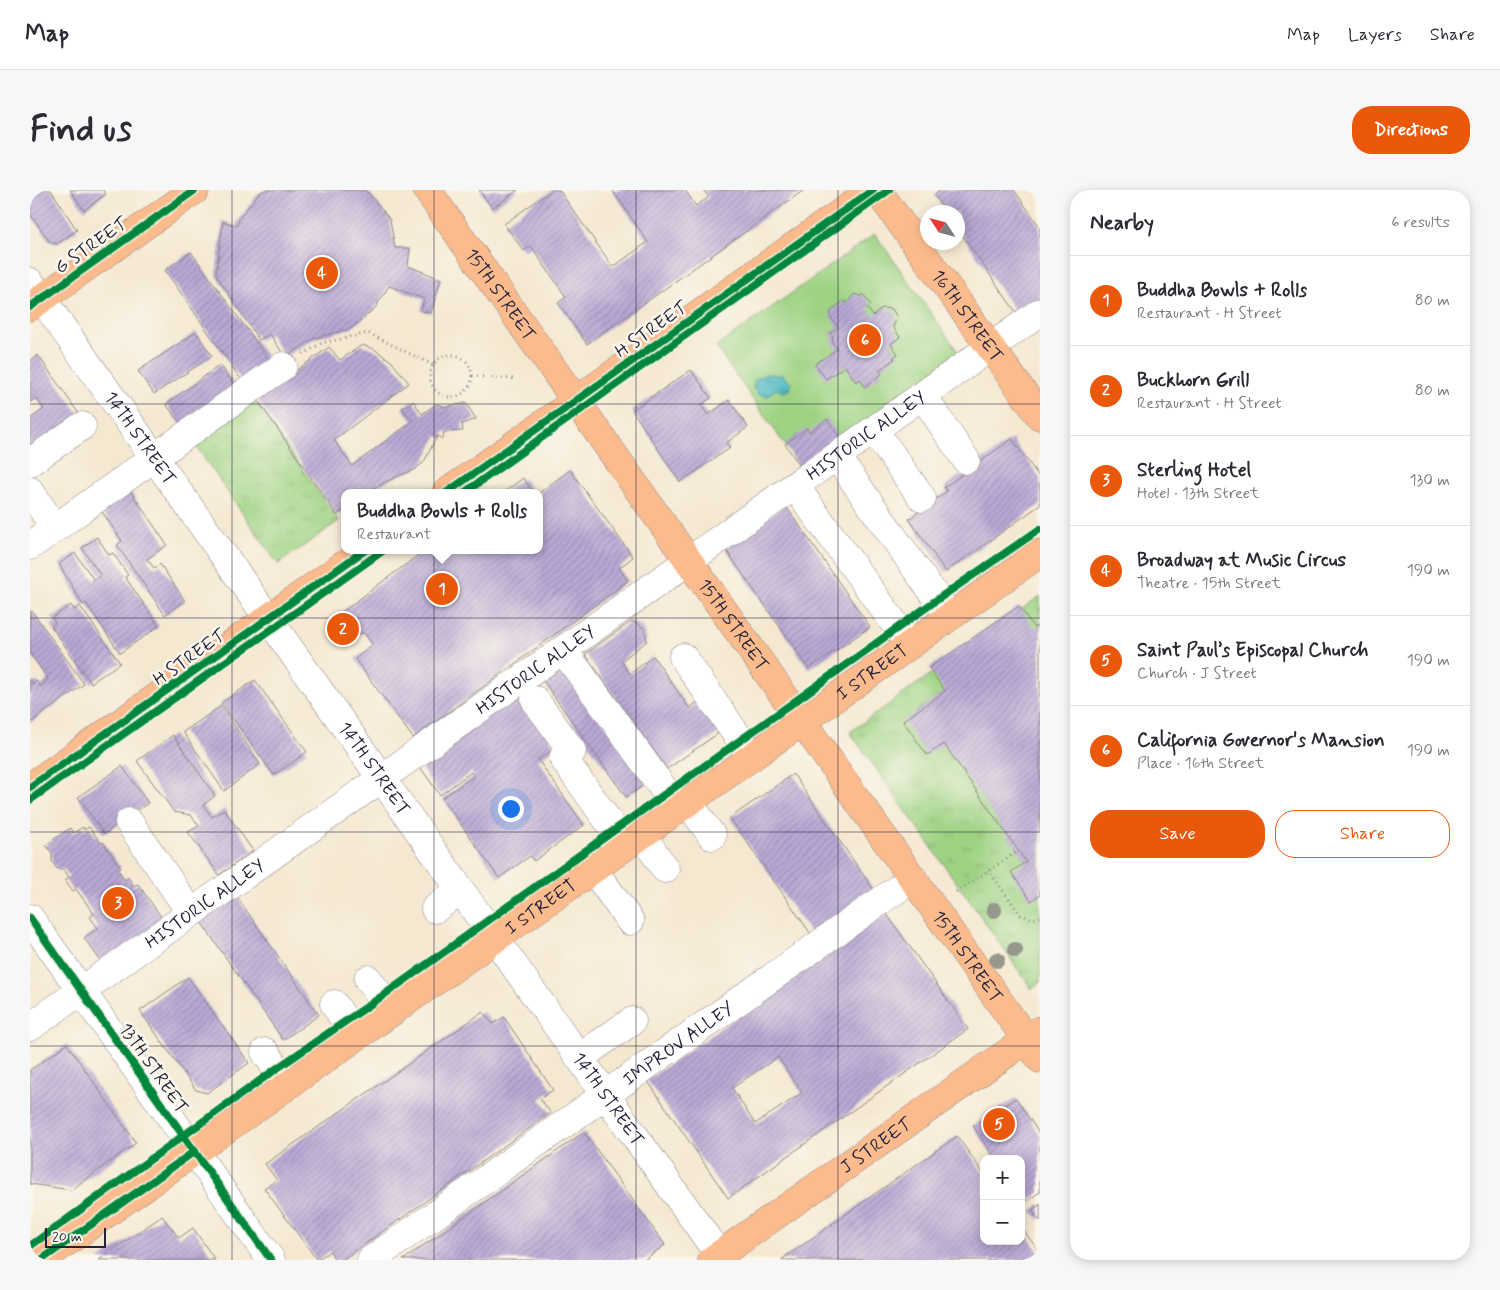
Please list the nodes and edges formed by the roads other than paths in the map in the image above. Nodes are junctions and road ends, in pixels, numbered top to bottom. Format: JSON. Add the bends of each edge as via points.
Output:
{"nodes":[{"id":1,"x":195,"y":190,"type":"edge"},
{"id":2,"x":427,"y":190,"type":"edge"},
{"id":3,"x":873,"y":190,"type":"edge"},
{"id":4,"x":877,"y":190,"type":"edge"},
{"id":5,"x":34,"y":296,"type":"edge"},
{"id":6,"x":1040,"y":312,"type":"edge"},
{"id":7,"x":990,"y":346,"type":"junction"},
{"id":8,"x":283,"y":366,"type":"road end"},
{"id":9,"x":923,"y":396,"type":"junction"},
{"id":10,"x":574,"y":402,"type":"junction"},
{"id":11,"x":1040,"y":416,"type":"edge"},
{"id":12,"x":82,"y":426,"type":"dead end"},
{"id":13,"x":874,"y":430,"type":"junction"},
{"id":14,"x":836,"y":457,"type":"junction"},
{"id":15,"x":154,"y":459,"type":"junction"},
{"id":16,"x":966,"y":460,"type":"dead end"},
{"id":17,"x":30,"y":462,"type":"edge"},
{"id":18,"x":795,"y":486,"type":"junction"},
{"id":19,"x":452,"y":489,"type":"edge"},
{"id":20,"x":30,"y":491,"type":"edge"},
{"id":21,"x":922,"y":498,"type":"dead end"},
{"id":22,"x":55,"y":528,"type":"junction"},
{"id":23,"x":30,"y":546,"type":"edge"},
{"id":24,"x":1040,"y":553,"type":"edge"},
{"id":25,"x":359,"y":554,"type":"edge"},
{"id":26,"x":689,"y":561,"type":"junction"},
{"id":27,"x":950,"y":616,"type":"junction"},
{"id":28,"x":268,"y":619,"type":"junction"},
{"id":29,"x":910,"y":645,"type":"junction"},
{"id":30,"x":563,"y":650,"type":"junction"},
{"id":31,"x":683,"y":657,"type":"dead end"},
{"id":32,"x":535,"y":700,"type":"dead end"},
{"id":33,"x":803,"y":720,"type":"junction"},
{"id":34,"x":752,"y":757,"type":"junction"},
{"id":35,"x":382,"y":777,"type":"junction"},
{"id":36,"x":30,"y":787,"type":"edge"},
{"id":37,"x":683,"y":806,"type":"junction"},
{"id":38,"x":129,"y":822,"type":"dead end"},
{"id":39,"x":712,"y":836,"type":"dead end"},
{"id":40,"x":634,"y":840,"type":"junction"},
{"id":41,"x":593,"y":870,"type":"junction"},
{"id":42,"x":665,"y":870,"type":"dead end"},
{"id":43,"x":913,"y":878,"type":"junction"},
{"id":44,"x":460,"y":890,"type":"junction"},
{"id":45,"x":435,"y":909,"type":"dead end"},
{"id":46,"x":30,"y":918,"type":"edge"},
{"id":47,"x":630,"y":921,"type":"dead end"},
{"id":48,"x":183,"y":923,"type":"junction"},
{"id":49,"x":494,"y":938,"type":"junction"},
{"id":50,"x":368,"y":979,"type":"dead end"},
{"id":51,"x":81,"y":991,"type":"junction"},
{"id":52,"x":334,"y":1004,"type":"dead end"},
{"id":53,"x":392,"y":1012,"type":"junction"},
{"id":54,"x":632,"y":1021,"type":"dead end"},
{"id":55,"x":30,"y":1027,"type":"edge"},
{"id":56,"x":356,"y":1037,"type":"junction"},
{"id":57,"x":1035,"y":1043,"type":"edge"},
{"id":58,"x":265,"y":1052,"type":"dead end"},
{"id":59,"x":579,"y":1058,"type":"junction"},
{"id":60,"x":288,"y":1085,"type":"junction"},
{"id":61,"x":605,"y":1094,"type":"junction"},
{"id":62,"x":195,"y":1151,"type":"junction"},
{"id":63,"x":715,"y":1258,"type":"edge"},
{"id":64,"x":41,"y":1260,"type":"edge"},
{"id":65,"x":271,"y":1260,"type":"edge"},
{"id":66,"x":371,"y":1260,"type":"edge"}],
"edges":[{"from":1,"to":5,"type":"main road","name":"G STREET"},
{"from":2,"to":10,"type":"main road","name":"15TH STREET"},
{"from":3,"to":10,"type":"main road","name":"H STREET"},
{"from":4,"to":7,"type":"main road","name":"16TH STREET"},
{"from":5,"to":15,"type":"street","name":"14TH STREET"},
{"from":6,"to":7,"type":"street","name":"HISTORIC ALLEY"},
{"from":7,"to":9,"type":"street","name":"HISTORIC ALLEY"},
{"from":7,"to":11,"type":"main road","name":"16TH STREET"},
{"from":8,"to":15,"type":"street"},
{"from":9,"to":13,"type":"street","name":"HISTORIC ALLEY"},
{"from":9,"to":16,"type":"street"},
{"from":10,"to":19,"type":"main road","name":"H STREET"},
{"from":10,"to":26,"type":"main road","name":"15TH STREET"},
{"from":12,"to":17,"type":"street"},
{"from":13,"to":14,"type":"street","name":"HISTORIC ALLEY"},
{"from":13,"to":21,"type":"street"},
{"from":14,"to":18,"type":"street","name":"HISTORIC ALLEY"},
{"from":14,"to":27,"type":"street"},
{"from":15,"to":22,"type":"street"},
{"from":15,"to":28,"type":"street","name":"14TH STREET"},
{"from":18,"to":26,"type":"street","name":"HISTORIC ALLEY"},
{"from":18,"to":29,"type":"street"},
{"from":20,"to":22,"type":"street"},
{"from":22,"to":23,"type":"street"},
{"from":24,"to":27,"type":"main road","name":"I STREET"},
{"from":25,"to":28,"type":"main road","name":"H STREET"},
{"from":26,"to":30,"type":"street","name":"HISTORIC ALLEY"},
{"from":26,"to":33,"type":"main road","name":"15TH STREET"},
{"from":27,"to":29,"type":"main road","name":"I STREET"},
{"from":28,"to":35,"type":"street","name":"14TH STREET"},
{"from":28,"to":36,"type":"main road","name":"H STREET"},
{"from":29,"to":33,"type":"main road","name":"I STREET"},
{"from":30,"to":35,"type":"street","name":"HISTORIC ALLEY"},
{"from":30,"to":37,"type":"street"},
{"from":31,"to":34,"type":"street"},
{"from":32,"to":40,"type":"street","via":[[572,751],[563,758]]},
{"from":33,"to":34,"type":"main road","name":"I STREET"},
{"from":33,"to":43,"type":"main road","name":"15TH STREET"},
{"from":34,"to":37,"type":"main road","name":"I STREET"},
{"from":35,"to":44,"type":"street","name":"14TH STREET"},
{"from":35,"to":48,"type":"street","name":"HISTORIC ALLEY","via":[[280,856]]},
{"from":37,"to":39,"type":"street"},
{"from":37,"to":40,"type":"main road","name":"I STREET"},
{"from":38,"to":48,"type":"street"},
{"from":40,"to":41,"type":"main road","name":"I STREET"},
{"from":40,"to":42,"type":"street"},
{"from":41,"to":47,"type":"street"},
{"from":41,"to":49,"type":"main road","name":"I STREET"},
{"from":43,"to":57,"type":"main road","name":"15TH STREET"},
{"from":43,"to":61,"type":"street","name":"IMPROV ALLEY"},
{"from":44,"to":45,"type":"street"},
{"from":44,"to":49,"type":"street","name":"14TH STREET"},
{"from":46,"to":51,"type":"street","name":"13TH STREET"},
{"from":48,"to":51,"type":"street","name":"HISTORIC ALLEY"},
{"from":49,"to":53,"type":"main road","name":"I STREET"},
{"from":49,"to":59,"type":"street","name":"14TH STREET"},
{"from":50,"to":53,"type":"street"},
{"from":51,"to":55,"type":"street","name":"HISTORIC ALLEY"},
{"from":51,"to":62,"type":"street","name":"13TH STREET"},
{"from":52,"to":56,"type":"street"},
{"from":53,"to":56,"type":"main road","name":"I STREET"},
{"from":54,"to":59,"type":"street"},
{"from":56,"to":60,"type":"main road","name":"I STREET"},
{"from":57,"to":63,"type":"main road","name":"J STREET"},
{"from":58,"to":60,"type":"street"},
{"from":59,"to":61,"type":"street","name":"14TH STREET"},
{"from":60,"to":62,"type":"main road","name":"I STREET"},
{"from":61,"to":63,"type":"street","name":"14TH STREET"},
{"from":61,"to":66,"type":"street","name":"IMPROV ALLEY"},
{"from":62,"to":64,"type":"main road","name":"I STREET"},
{"from":62,"to":65,"type":"street","name":"13TH STREET"}]}
